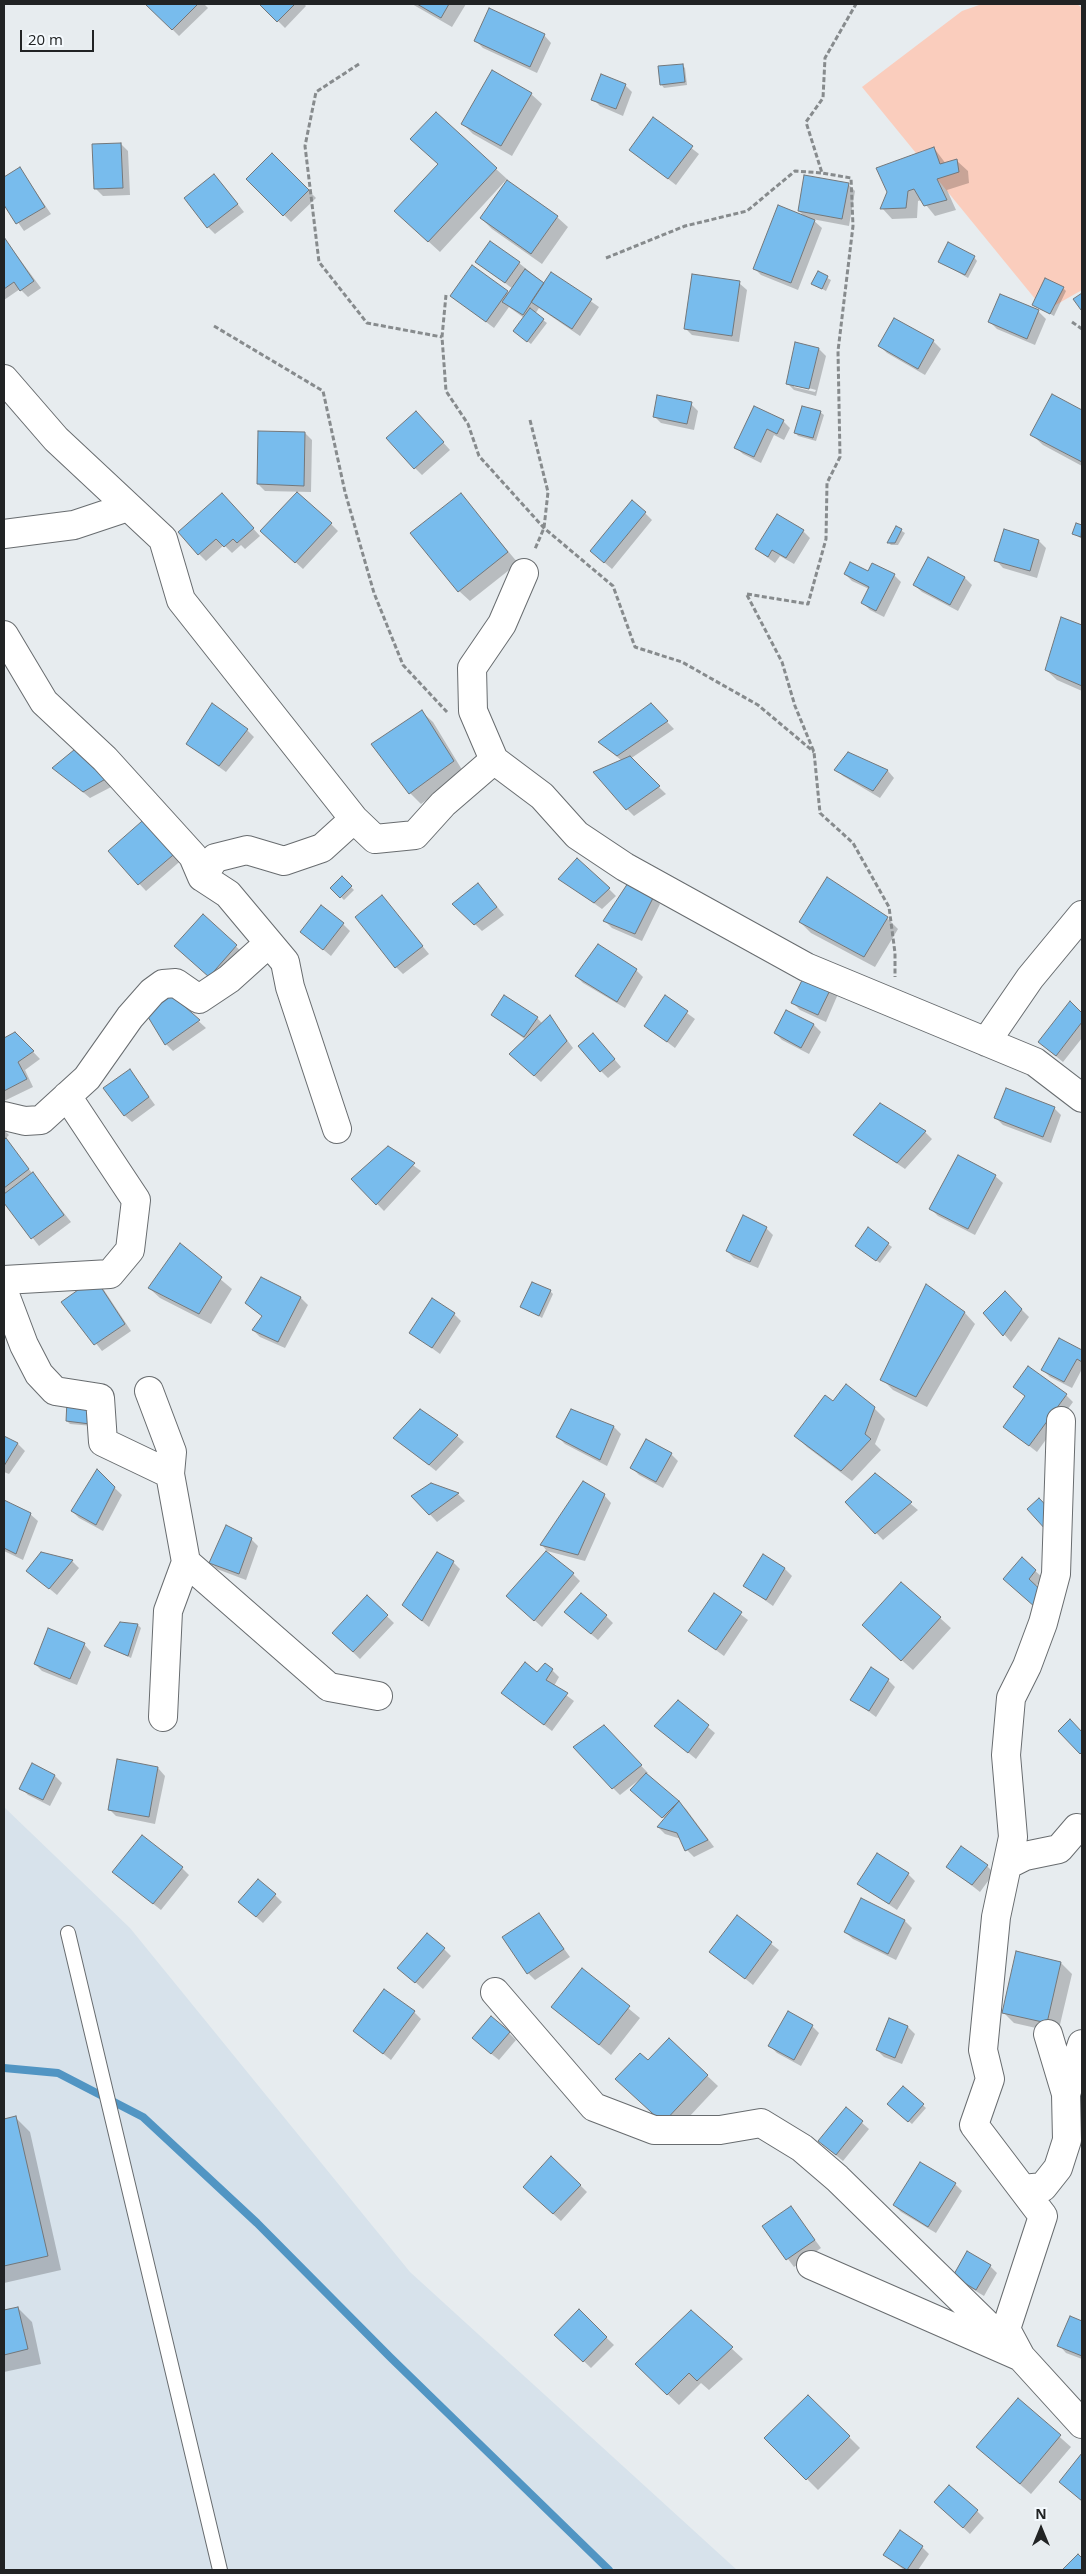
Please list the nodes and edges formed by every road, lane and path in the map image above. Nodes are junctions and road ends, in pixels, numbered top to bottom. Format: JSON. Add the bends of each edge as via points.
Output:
{"nodes":[{"id":1,"x":856,"y":4,"type":"edge"},
{"id":2,"x":359,"y":64,"type":"dead end"},
{"id":3,"x":822,"y":174,"type":"junction"},
{"id":4,"x":606,"y":258,"type":"dead end"},
{"id":5,"x":446,"y":295,"type":"dead end"},
{"id":6,"x":1072,"y":322,"type":"dead end"},
{"id":7,"x":214,"y":326,"type":"dead end"},
{"id":8,"x":1082,"y":329,"type":"edge"},
{"id":9,"x":442,"y":337,"type":"junction"},
{"id":10,"x":4,"y":379,"type":"edge"},
{"id":11,"x":530,"y":420,"type":"dead end"},
{"id":12,"x":128,"y":507,"type":"junction"},
{"id":13,"x":544,"y":528,"type":"junction"},
{"id":14,"x":4,"y":534,"type":"edge"},
{"id":15,"x":524,"y":573,"type":"joint"},
{"id":16,"x":4,"y":635,"type":"edge"},
{"id":17,"x":448,"y":712,"type":"dead end"},
{"id":18,"x":814,"y":752,"type":"junction"},
{"id":19,"x":494,"y":760,"type":"junction"},
{"id":20,"x":354,"y":819,"type":"junction"},
{"id":21,"x":202,"y":877,"type":"junction"},
{"id":22,"x":1082,"y":915,"type":"edge"},
{"id":23,"x":269,"y":943,"type":"junction"},
{"id":24,"x":895,"y":1006,"type":"junction"},
{"id":25,"x":986,"y":1042,"type":"junction"},
{"id":26,"x":67,"y":1096,"type":"junction"},
{"id":27,"x":1082,"y":1098,"type":"edge"},
{"id":28,"x":4,"y":1116,"type":"edge"},
{"id":29,"x":337,"y":1128,"type":"dead end"},
{"id":30,"x":4,"y":1280,"type":"edge"},
{"id":31,"x":4,"y":1292,"type":"edge"},
{"id":32,"x":149,"y":1391,"type":"dead end"},
{"id":33,"x":1061,"y":1421,"type":"dead end"},
{"id":34,"x":170,"y":1474,"type":"junction"},
{"id":35,"x":186,"y":1562,"type":"junction"},
{"id":36,"x":378,"y":1696,"type":"dead end"},
{"id":37,"x":162,"y":1717,"type":"dead end"},
{"id":38,"x":1077,"y":1828,"type":"dead end"},
{"id":39,"x":1007,"y":1865,"type":"junction"},
{"id":40,"x":68,"y":1933,"type":"dead end"},
{"id":41,"x":495,"y":1992,"type":"dead end"},
{"id":42,"x":1048,"y":2034,"type":"dead end"},
{"id":43,"x":1082,"y":2044,"type":"edge"},
{"id":44,"x":1066,"y":2094,"type":"junction"},
{"id":45,"x":1023,"y":2189,"type":"junction"},
{"id":46,"x":811,"y":2264,"type":"dead end"},
{"id":47,"x":1021,"y":2357,"type":"junction"},
{"id":48,"x":1082,"y":2424,"type":"edge"},
{"id":49,"x":220,"y":2570,"type":"edge"}],
"edges":[{"from":1,"to":3,"type":"path","via":[[825,58],[823,98],[806,122]]},
{"from":2,"to":9,"type":"path","via":[[316,92],[305,146],[319,262],[366,323]]},
{"from":3,"to":4,"type":"path","via":[[795,171],[748,211],[686,226]]},
{"from":3,"to":18,"type":"path","via":[[851,178],[853,226],[838,351],[840,457],[827,483],[826,539],[808,604],[747,594],[782,662]]},
{"from":5,"to":9,"type":"path"},
{"from":6,"to":8,"type":"path"},
{"from":7,"to":17,"type":"path","via":[[323,391],[345,492],[374,593],[403,665]]},
{"from":9,"to":13,"type":"path","via":[[446,391],[468,424],[479,456]]},
{"from":10,"to":12,"type":"street","via":[[56,439]]},
{"from":11,"to":13,"type":"path","via":[[548,492]]},
{"from":12,"to":14,"type":"street","via":[[74,525]]},
{"from":12,"to":20,"type":"street","via":[[163,539],[181,600]]},
{"from":13,"to":15,"type":"path"},
{"from":13,"to":18,"type":"path","via":[[613,586],[635,647],[682,662],[758,705]]},
{"from":15,"to":19,"type":"street","via":[[502,624],[472,668],[473,711]]},
{"from":16,"to":21,"type":"street","via":[[44,702],[105,759],[193,856]]},
{"from":18,"to":24,"type":"path","via":[[820,814],[853,843],[889,907],[895,953]]},
{"from":19,"to":20,"type":"street","via":[[443,804],[415,835],[375,839]]},
{"from":19,"to":24,"type":"street","via":[[542,796],[577,835],[625,867],[806,967]]},
{"from":20,"to":21,"type":"street","via":[[322,848],[284,861],[247,850],[215,858]]},
{"from":21,"to":23,"type":"street","via":[[228,894]]},
{"from":22,"to":25,"type":"street","via":[[1030,978]]},
{"from":23,"to":26,"type":"street","via":[[229,979],[199,999],[176,983],[163,984],[152,992],[87,1078]]},
{"from":23,"to":29,"type":"street","via":[[285,962],[290,987]]},
{"from":24,"to":25,"type":"street"},
{"from":25,"to":27,"type":"street","via":[[1035,1062]]},
{"from":26,"to":28,"type":"street","via":[[42,1120],[25,1121]]},
{"from":26,"to":30,"type":"street","via":[[136,1200],[130,1250],[110,1274]]},
{"from":31,"to":34,"type":"street","via":[[39,1374],[55,1391],[100,1398],[103,1442]]},
{"from":32,"to":34,"type":"street","via":[[172,1452]]},
{"from":33,"to":39,"type":"street","via":[[1056,1574],[1043,1623],[1011,1698],[1006,1755],[1013,1837]]},
{"from":34,"to":35,"type":"street"},
{"from":35,"to":36,"type":"street","via":[[329,1687]]},
{"from":35,"to":37,"type":"street","via":[[168,1611]]},
{"from":38,"to":39,"type":"street","via":[[1059,1849],[1025,1856]]},
{"from":39,"to":45,"type":"street","via":[[996,1917],[984,2050],[990,2079],[974,2125]]},
{"from":40,"to":49,"type":"lane"},
{"from":41,"to":47,"type":"street","via":[[594,2107],[654,2130],[720,2130],[761,2123],[802,2148]]},
{"from":42,"to":44,"type":"street"},
{"from":43,"to":44,"type":"street"},
{"from":44,"to":45,"type":"street","via":[[1067,2140],[1058,2168],[1043,2187]]},
{"from":45,"to":47,"type":"street","via":[[1043,2216],[1006,2328]]},
{"from":46,"to":47,"type":"street"},
{"from":47,"to":48,"type":"street"}]}
